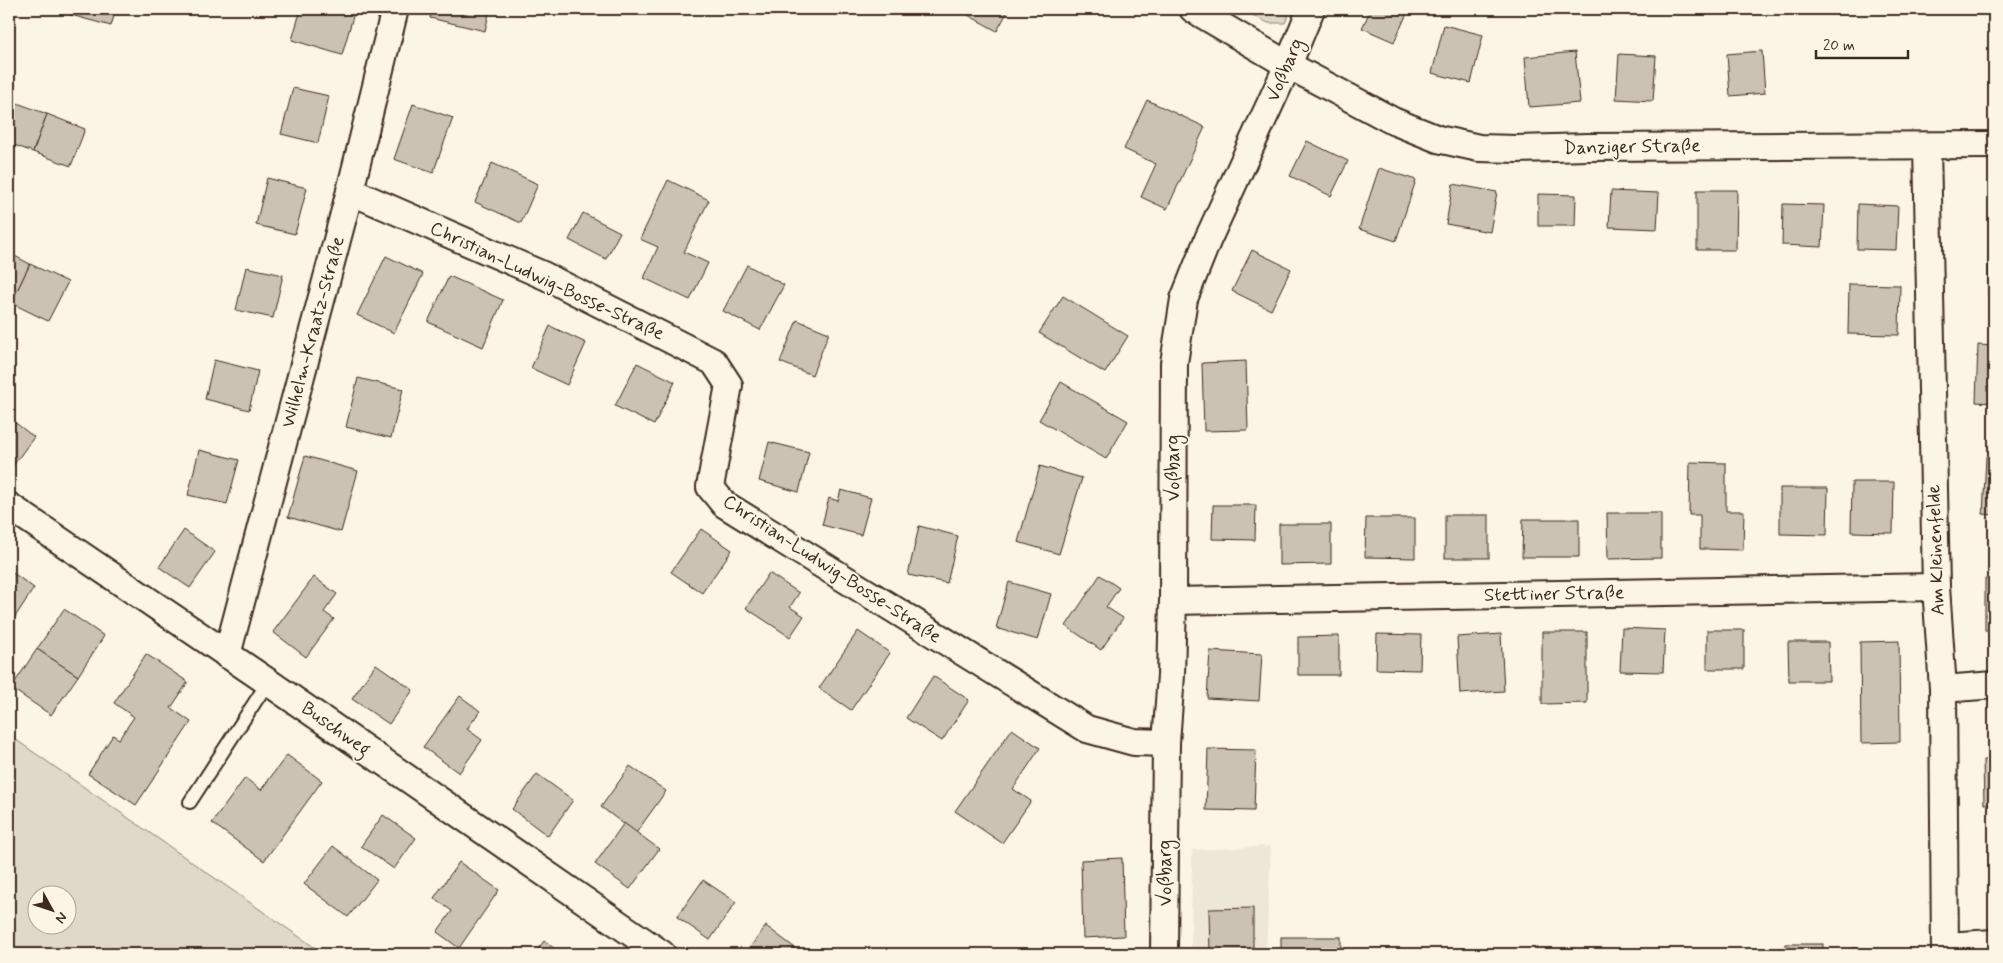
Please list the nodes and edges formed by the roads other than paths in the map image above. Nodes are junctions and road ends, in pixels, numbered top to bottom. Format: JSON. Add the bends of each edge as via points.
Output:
{"nodes":[{"id":1,"x":395,"y":9,"type":"edge"},
{"id":2,"x":1194,"y":9,"type":"edge"},
{"id":3,"x":1310,"y":9,"type":"edge"},
{"id":4,"x":1288,"y":65,"type":"junction"},
{"id":5,"x":1994,"y":145,"type":"edge"},
{"id":6,"x":1927,"y":146,"type":"junction"},
{"id":7,"x":350,"y":191,"type":"junction"},
{"id":8,"x":9,"y":506,"type":"edge"},
{"id":9,"x":1936,"y":587,"type":"junction"},
{"id":10,"x":1173,"y":601,"type":"junction"},
{"id":11,"x":227,"y":655,"type":"junction"},
{"id":12,"x":268,"y":682,"type":"junction"},
{"id":13,"x":1994,"y":685,"type":"edge"},
{"id":14,"x":1943,"y":689,"type":"junction"},
{"id":15,"x":1166,"y":743,"type":"junction"},
{"id":16,"x":190,"y":802,"type":"dead end"},
{"id":17,"x":1994,"y":943,"type":"edge"},
{"id":18,"x":1945,"y":950,"type":"edge"},
{"id":19,"x":662,"y":954,"type":"edge"},
{"id":20,"x":1164,"y":954,"type":"edge"}],
"edges":[{"from":1,"to":7,"type":"street","name":"Wilhelm-Kraatz-Straße"},
{"from":2,"to":4,"type":"street","name":"Danziger Straße"},
{"from":3,"to":4,"type":"street","name":"Voßbarg"},
{"from":4,"to":6,"type":"street","name":"Danziger Straße","via":[[1393,121],[1438,139],[1479,148]]},
{"from":4,"to":10,"type":"street","name":"Voßbarg","via":[[1184,299],[1174,363]]},
{"from":5,"to":6,"type":"street","name":"Danziger Straße"},
{"from":6,"to":9,"type":"street","name":"Am Kleinenfelde"},
{"from":7,"to":11,"type":"street","name":"Wilhelm-Kraatz-Straße"},
{"from":7,"to":15,"type":"street","name":"Christian-Ludwig-Bosse-Straße","via":[[545,276],[714,362],[729,385],[710,488],[724,504],[1087,729],[1134,742]]},
{"from":8,"to":11,"type":"street","name":"Buschweg"},
{"from":9,"to":10,"type":"street","name":"Stettiner Straße"},
{"from":9,"to":14,"type":"street","name":"Am Kleinenfelde"},
{"from":10,"to":15,"type":"street","name":"Voßbarg"},
{"from":11,"to":12,"type":"street","name":"Buschweg"},
{"from":12,"to":16,"type":"lane"},
{"from":12,"to":19,"type":"street","name":"Buschweg"},
{"from":13,"to":14,"type":"street"},
{"from":14,"to":18,"type":"street","name":"Am Kleinenfelde"},
{"from":15,"to":20,"type":"street","name":"Voßbarg"},
{"from":17,"to":18,"type":"street"}]}
